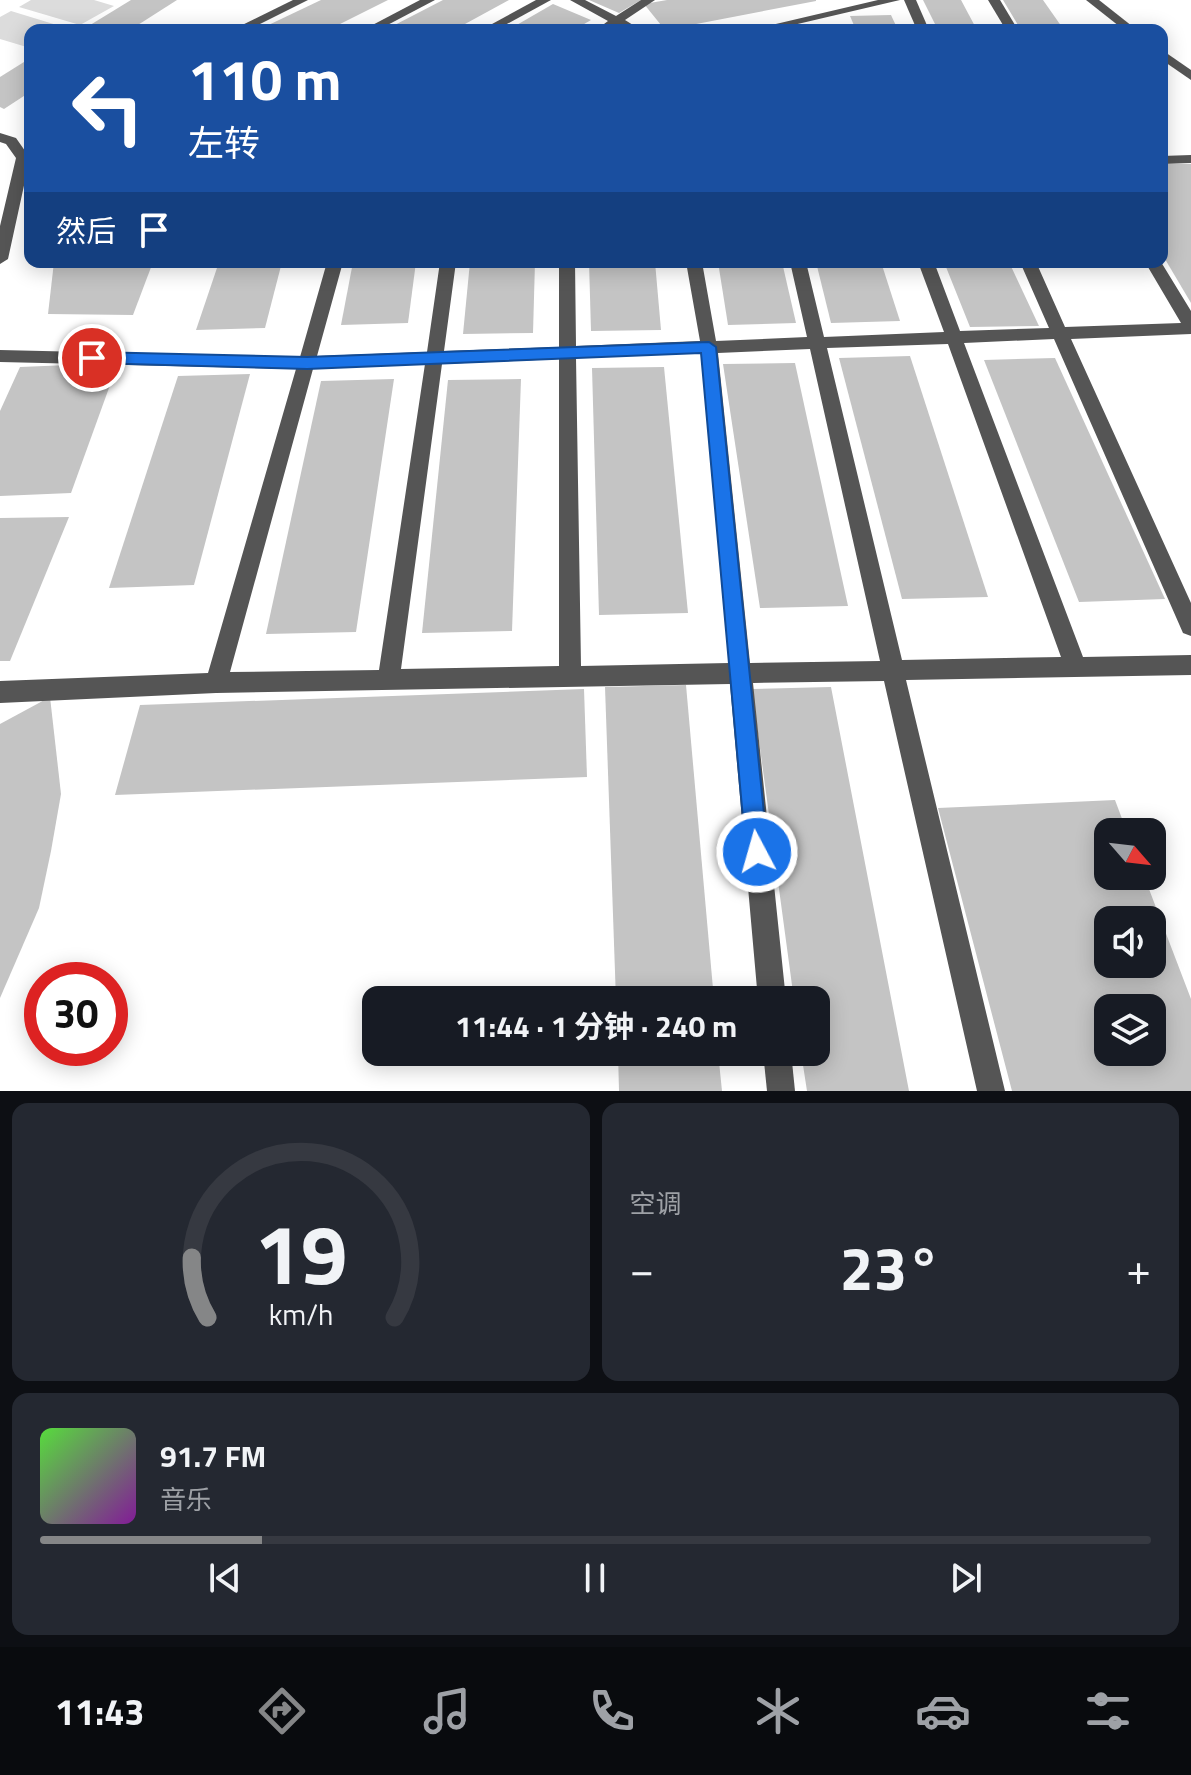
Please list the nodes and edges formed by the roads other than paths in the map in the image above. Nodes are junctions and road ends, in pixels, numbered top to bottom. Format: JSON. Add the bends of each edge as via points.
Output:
{"nodes":[{"id":1,"x":302,"y":0,"type":"edge"},
{"id":2,"x":429,"y":0,"type":"edge"},
{"id":3,"x":545,"y":0,"type":"edge"},
{"id":4,"x":576,"y":0,"type":"edge"},
{"id":5,"x":649,"y":0,"type":"edge"},
{"id":6,"x":894,"y":0,"type":"edge"},
{"id":7,"x":910,"y":0,"type":"edge"},
{"id":8,"x":994,"y":0,"type":"edge"},
{"id":9,"x":1092,"y":0,"type":"edge"},
{"id":10,"x":835,"y":13,"type":"junction"},
{"id":11,"x":618,"y":20,"type":"junction"},
{"id":12,"x":251,"y":24,"type":"edge"},
{"id":13,"x":381,"y":24,"type":"edge"},
{"id":14,"x":499,"y":24,"type":"edge"},
{"id":15,"x":612,"y":24,"type":"edge"},
{"id":16,"x":625,"y":24,"type":"edge"},
{"id":17,"x":784,"y":24,"type":"edge"},
{"id":18,"x":839,"y":24,"type":"edge"},
{"id":19,"x":920,"y":24,"type":"edge"},
{"id":20,"x":1008,"y":24,"type":"edge"},
{"id":21,"x":1123,"y":24,"type":"edge"},
{"id":22,"x":1168,"y":59,"type":"edge"},
{"id":23,"x":1191,"y":76,"type":"edge"},
{"id":24,"x":8,"y":140,"type":"edge"},
{"id":25,"x":1191,"y":159,"type":"edge"},
{"id":26,"x":1168,"y":160,"type":"edge"},
{"id":27,"x":0,"y":259,"type":"edge"},
{"id":28,"x":333,"y":268,"type":"edge"},
{"id":29,"x":447,"y":268,"type":"edge"},
{"id":30,"x":567,"y":268,"type":"edge"},
{"id":31,"x":695,"y":268,"type":"edge"},
{"id":32,"x":799,"y":268,"type":"edge"},
{"id":33,"x":928,"y":268,"type":"edge"},
{"id":34,"x":1031,"y":268,"type":"edge"},
{"id":35,"x":1157,"y":268,"type":"edge"},
{"id":36,"x":1191,"y":326,"type":"edge"},
{"id":37,"x":1060,"y":333,"type":"junction"},
{"id":38,"x":954,"y":337,"type":"junction"},
{"id":39,"x":817,"y":343,"type":"junction"},
{"id":40,"x":709,"y":347,"type":"junction"},
{"id":41,"x":567,"y":353,"type":"junction"},
{"id":42,"x":0,"y":356,"type":"edge"},
{"id":43,"x":434,"y":358,"type":"junction"},
{"id":44,"x":307,"y":363,"type":"junction"},
{"id":45,"x":1191,"y":626,"type":"edge"},
{"id":46,"x":1191,"y":665,"type":"edge"},
{"id":47,"x":1076,"y":667,"type":"junction"},
{"id":48,"x":893,"y":671,"type":"junction"},
{"id":49,"x":739,"y":674,"type":"junction"},
{"id":50,"x":570,"y":677,"type":"junction"},
{"id":51,"x":389,"y":680,"type":"junction"},
{"id":52,"x":216,"y":683,"type":"junction"},
{"id":53,"x":0,"y":692,"type":"edge"},
{"id":54,"x":771,"y":986,"type":"edge"},
{"id":55,"x":778,"y":1066,"type":"edge"},
{"id":56,"x":781,"y":1091,"type":"edge"},
{"id":57,"x":991,"y":1091,"type":"edge"}],
"edges":[{"from":1,"to":12,"type":"street"},
{"from":2,"to":13,"type":"street"},
{"from":3,"to":14,"type":"street"},
{"from":4,"to":11,"type":"street"},
{"from":5,"to":11,"type":"street"},
{"from":6,"to":10,"type":"street"},
{"from":7,"to":19,"type":"street"},
{"from":8,"to":20,"type":"street"},
{"from":9,"to":21,"type":"street"},
{"from":10,"to":17,"type":"street"},
{"from":10,"to":18,"type":"street"},
{"from":11,"to":15,"type":"street"},
{"from":11,"to":16,"type":"street"},
{"from":22,"to":23,"type":"street"},
{"from":24,"to":27,"type":"street","via":[[23,158]]},
{"from":25,"to":26,"type":"street"},
{"from":28,"to":44,"type":"street"},
{"from":29,"to":43,"type":"street"},
{"from":30,"to":41,"type":"street"},
{"from":31,"to":40,"type":"street"},
{"from":32,"to":39,"type":"street"},
{"from":33,"to":38,"type":"street"},
{"from":34,"to":37,"type":"street"},
{"from":35,"to":36,"type":"street"},
{"from":36,"to":37,"type":"street"},
{"from":37,"to":38,"type":"street"},
{"from":37,"to":45,"type":"street"},
{"from":38,"to":39,"type":"street"},
{"from":38,"to":47,"type":"street"},
{"from":39,"to":40,"type":"street"},
{"from":39,"to":48,"type":"street"},
{"from":40,"to":41,"type":"street"},
{"from":40,"to":49,"type":"street"},
{"from":41,"to":43,"type":"street"},
{"from":41,"to":50,"type":"street"},
{"from":42,"to":44,"type":"street"},
{"from":43,"to":44,"type":"street"},
{"from":43,"to":51,"type":"street"},
{"from":44,"to":52,"type":"street"},
{"from":46,"to":47,"type":"street"},
{"from":47,"to":48,"type":"street"},
{"from":48,"to":49,"type":"street"},
{"from":48,"to":57,"type":"street"},
{"from":49,"to":50,"type":"street"},
{"from":49,"to":54,"type":"street"},
{"from":50,"to":51,"type":"street"},
{"from":51,"to":52,"type":"street"},
{"from":52,"to":53,"type":"street"},
{"from":55,"to":56,"type":"street"}]}
